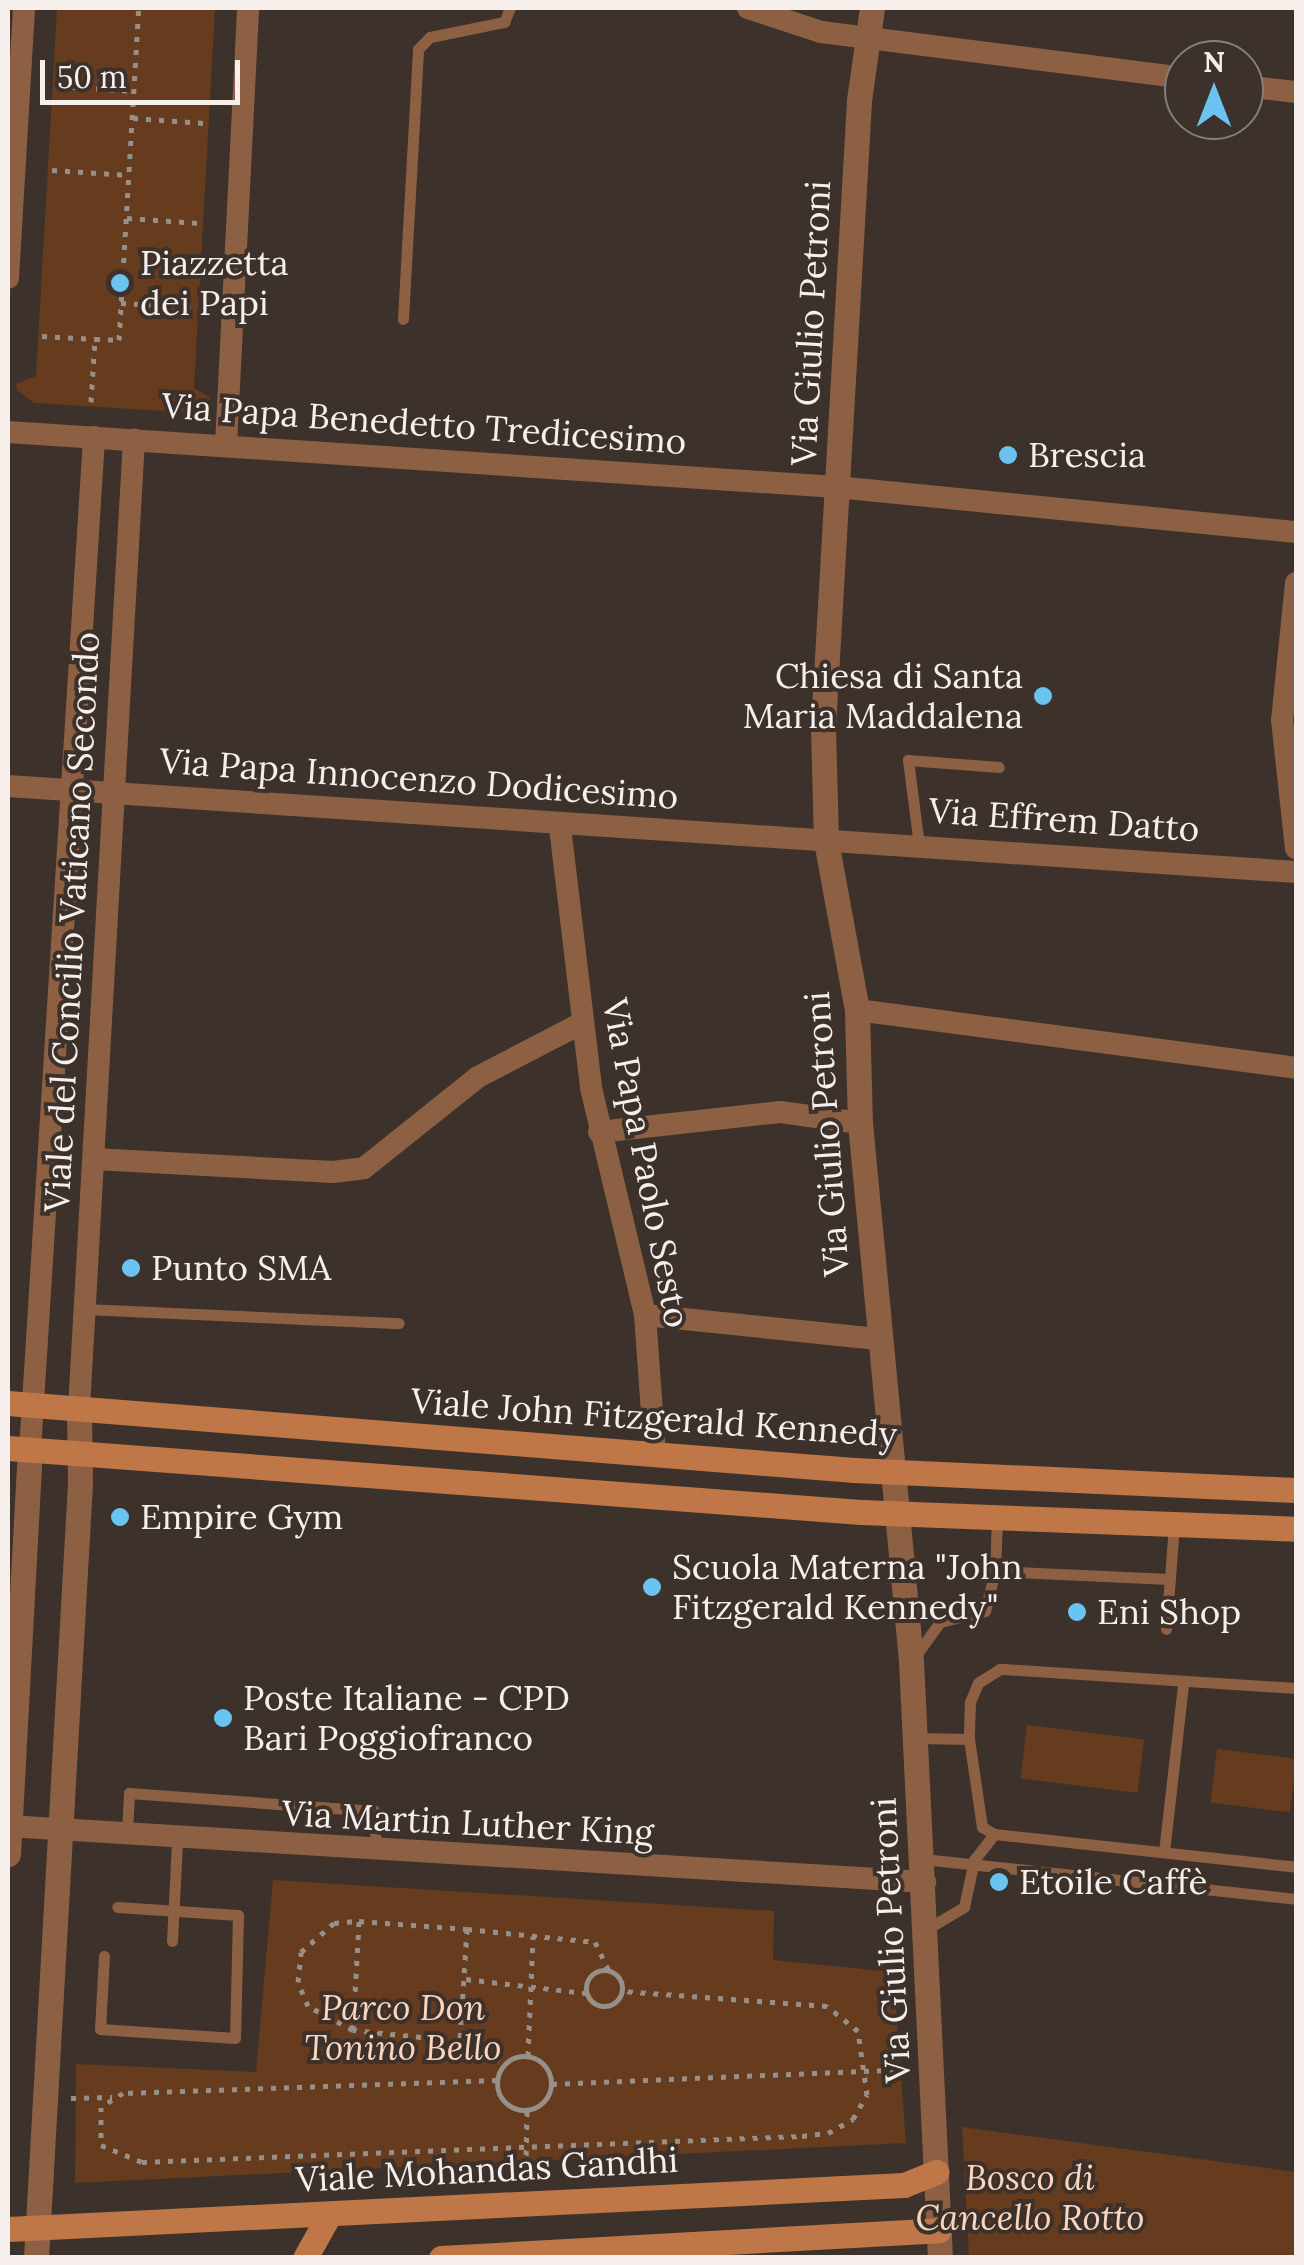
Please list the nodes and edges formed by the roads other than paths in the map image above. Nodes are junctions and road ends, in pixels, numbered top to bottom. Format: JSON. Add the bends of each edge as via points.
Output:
{"nodes":[{"id":1,"x":24,"y":8,"type":"edge"},
{"id":2,"x":248,"y":8,"type":"edge"},
{"id":3,"x":510,"y":8,"type":"edge"},
{"id":4,"x":748,"y":8,"type":"edge"},
{"id":5,"x":872,"y":8,"type":"edge"},
{"id":6,"x":865,"y":38,"type":"junction"},
{"id":7,"x":1164,"y":75,"type":"edge"},
{"id":8,"x":1264,"y":88,"type":"edge"},
{"id":9,"x":1296,"y":92,"type":"edge"},
{"id":10,"x":12,"y":129,"type":"edge"},
{"id":11,"x":8,"y":278,"type":"edge"},
{"id":12,"x":403,"y":319,"type":"dead end"},
{"id":13,"x":8,"y":432,"type":"edge"},
{"id":14,"x":94,"y":437,"type":"junction"},
{"id":15,"x":134,"y":440,"type":"junction"},
{"id":16,"x":226,"y":446,"type":"junction"},
{"id":17,"x":836,"y":487,"type":"junction"},
{"id":18,"x":1296,"y":532,"type":"edge"},
{"id":19,"x":1296,"y":583,"type":"edge"},
{"id":20,"x":1290,"y":721,"type":"edge"},
{"id":21,"x":999,"y":767,"type":"dead end"},
{"id":22,"x":8,"y":786,"type":"edge"},
{"id":23,"x":74,"y":790,"type":"junction"},
{"id":24,"x":115,"y":792,"type":"junction"},
{"id":25,"x":560,"y":827,"type":"junction"},
{"id":26,"x":826,"y":840,"type":"junction"},
{"id":27,"x":918,"y":844,"type":"junction"},
{"id":28,"x":1296,"y":848,"type":"edge"},
{"id":29,"x":1296,"y":872,"type":"edge"},
{"id":30,"x":856,"y":1010,"type":"junction"},
{"id":31,"x":580,"y":1024,"type":"junction"},
{"id":32,"x":1296,"y":1068,"type":"edge"},
{"id":33,"x":860,"y":1123,"type":"junction"},
{"id":34,"x":599,"y":1132,"type":"junction"},
{"id":35,"x":94,"y":1159,"type":"junction"},
{"id":36,"x":85,"y":1309,"type":"junction"},
{"id":37,"x":644,"y":1315,"type":"junction"},
{"id":38,"x":398,"y":1323,"type":"dead end"},
{"id":39,"x":878,"y":1339,"type":"junction"},
{"id":40,"x":8,"y":1403,"type":"edge"},
{"id":41,"x":36,"y":1405,"type":"junction"},
{"id":42,"x":79,"y":1408,"type":"junction"},
{"id":43,"x":18,"y":1449,"type":"edge"},
{"id":44,"x":655,"y":1453,"type":"junction"},
{"id":45,"x":81,"y":1454,"type":"junction"},
{"id":46,"x":892,"y":1472,"type":"junction"},
{"id":47,"x":1296,"y":1490,"type":"edge"},
{"id":48,"x":898,"y":1514,"type":"junction"},
{"id":49,"x":997,"y":1518,"type":"junction"},
{"id":50,"x":1174,"y":1523,"type":"junction"},
{"id":51,"x":1296,"y":1529,"type":"edge"},
{"id":52,"x":995,"y":1571,"type":"junction"},
{"id":53,"x":1170,"y":1579,"type":"junction"},
{"id":54,"x":1166,"y":1630,"type":"dead end"},
{"id":55,"x":912,"y":1661,"type":"junction"},
{"id":56,"x":1183,"y":1685,"type":"junction"},
{"id":57,"x":1296,"y":1688,"type":"edge"},
{"id":58,"x":917,"y":1738,"type":"junction"},
{"id":59,"x":969,"y":1740,"type":"junction"},
{"id":60,"x":9,"y":1826,"type":"edge"},
{"id":61,"x":62,"y":1830,"type":"junction"},
{"id":62,"x":994,"y":1834,"type":"junction"},
{"id":63,"x":127,"y":1837,"type":"junction"},
{"id":64,"x":177,"y":1841,"type":"junction"},
{"id":65,"x":376,"y":1852,"type":"junction"},
{"id":66,"x":1164,"y":1852,"type":"junction"},
{"id":67,"x":8,"y":1854,"type":"edge"},
{"id":68,"x":974,"y":1860,"type":"junction"},
{"id":69,"x":1296,"y":1868,"type":"edge"},
{"id":70,"x":924,"y":1871,"type":"junction"},
{"id":71,"x":1296,"y":1899,"type":"edge"},
{"id":72,"x":118,"y":1907,"type":"dead end"},
{"id":73,"x":175,"y":1910,"type":"junction"},
{"id":74,"x":927,"y":1930,"type":"junction"},
{"id":75,"x":172,"y":1941,"type":"dead end"},
{"id":76,"x":104,"y":1956,"type":"dead end"},
{"id":77,"x":936,"y":2172,"type":"junction"},
{"id":78,"x":329,"y":2215,"type":"junction"},
{"id":79,"x":39,"y":2225,"type":"junction"},
{"id":80,"x":8,"y":2230,"type":"edge"},
{"id":81,"x":939,"y":2230,"type":"junction"},
{"id":82,"x":711,"y":2250,"type":"edge"},
{"id":83,"x":36,"y":2258,"type":"edge"},
{"id":84,"x":305,"y":2258,"type":"edge"},
{"id":85,"x":441,"y":2258,"type":"edge"},
{"id":86,"x":940,"y":2258,"type":"edge"}],
"edges":[{"from":1,"to":10,"type":"street"},
{"from":2,"to":16,"type":"street"},
{"from":3,"to":12,"type":"lane","via":[[504,22],[430,36],[418,48]]},
{"from":4,"to":6,"type":"street","via":[[820,32]]},
{"from":5,"to":6,"type":"street","name":"Via Giulio Petroni"},
{"from":6,"to":7,"type":"street"},
{"from":6,"to":17,"type":"street","name":"Via Giulio Petroni"},
{"from":8,"to":9,"type":"street"},
{"from":10,"to":11,"type":"street"},
{"from":13,"to":14,"type":"street","name":"Via Papa Benedetto Tredicesimo"},
{"from":14,"to":15,"type":"street","name":"Via Papa Benedetto Tredicesimo"},
{"from":14,"to":23,"type":"street","name":"Viale del Concilio Vaticano Secondo"},
{"from":15,"to":16,"type":"street","name":"Via Papa Benedetto Tredicesimo"},
{"from":15,"to":24,"type":"street","name":"Viale del Concilio Vaticano Secondo"},
{"from":16,"to":17,"type":"street","name":"Via Papa Benedetto Tredicesimo"},
{"from":17,"to":18,"type":"street","name":"Via Papa Benedetto Tredicesimo"},
{"from":17,"to":26,"type":"street","name":"Via Giulio Petroni","via":[[822,727]]},
{"from":19,"to":20,"type":"street"},
{"from":20,"to":28,"type":"street","via":[[1286,798]]},
{"from":21,"to":27,"type":"lane","via":[[908,760]]},
{"from":22,"to":23,"type":"street","name":"Via Papa Innocenzo Dodicesimo"},
{"from":23,"to":24,"type":"street","name":"Via Papa Innocenzo Dodicesimo"},
{"from":23,"to":41,"type":"street","name":"Viale del Concilio Vaticano Secondo"},
{"from":24,"to":25,"type":"street","name":"Via Papa Innocenzo Dodicesimo"},
{"from":24,"to":35,"type":"street","name":"Viale del Concilio Vaticano Secondo"},
{"from":25,"to":26,"type":"street","name":"Via Papa Innocenzo Dodicesimo"},
{"from":25,"to":31,"type":"street","name":"Via Papa Paolo Sesto"},
{"from":26,"to":27,"type":"street","name":"Via Effrem Datto"},
{"from":26,"to":30,"type":"street","name":"Via Giulio Petroni"},
{"from":27,"to":29,"type":"street","name":"Via Effrem Datto"},
{"from":30,"to":32,"type":"street"},
{"from":30,"to":33,"type":"street","name":"Via Giulio Petroni"},
{"from":31,"to":34,"type":"street","name":"Via Papa Paolo Sesto"},
{"from":31,"to":35,"type":"street","via":[[478,1077],[364,1168],[333,1172]]},
{"from":33,"to":34,"type":"street","via":[[780,1112]]},
{"from":33,"to":39,"type":"street","name":"Via Giulio Petroni"},
{"from":34,"to":37,"type":"street","name":"Via Papa Paolo Sesto"},
{"from":35,"to":36,"type":"street","name":"Viale del Concilio Vaticano Secondo"},
{"from":36,"to":38,"type":"lane"},
{"from":36,"to":42,"type":"street","name":"Viale del Concilio Vaticano Secondo"},
{"from":37,"to":39,"type":"street"},
{"from":37,"to":44,"type":"street","name":"Via Papa Paolo Sesto"},
{"from":39,"to":46,"type":"street","name":"Via Giulio Petroni"},
{"from":40,"to":41,"type":"main road","name":"Viale John Fitzgerald Kennedy"},
{"from":41,"to":42,"type":"main road","name":"Viale John Fitzgerald Kennedy"},
{"from":41,"to":43,"type":"street","name":"Viale del Concilio Vaticano Secondo"},
{"from":42,"to":44,"type":"main road","name":"Viale John Fitzgerald Kennedy"},
{"from":42,"to":45,"type":"street"},
{"from":43,"to":45,"type":"main road"},
{"from":43,"to":60,"type":"street"},
{"from":44,"to":46,"type":"main road","name":"Viale John Fitzgerald Kennedy"},
{"from":45,"to":48,"type":"main road"},
{"from":45,"to":61,"type":"street"},
{"from":46,"to":47,"type":"main road","name":"Viale John Fitzgerald Kennedy"},
{"from":46,"to":48,"type":"street","name":"Via Giulio Petroni"},
{"from":48,"to":49,"type":"main road"},
{"from":48,"to":55,"type":"street","name":"Via Giulio Petroni"},
{"from":49,"to":50,"type":"main road"},
{"from":49,"to":52,"type":"lane"},
{"from":50,"to":51,"type":"main road"},
{"from":50,"to":53,"type":"lane"},
{"from":52,"to":53,"type":"lane"},
{"from":52,"to":55,"type":"lane","via":[[984,1611],[940,1622]]},
{"from":53,"to":54,"type":"lane"},
{"from":55,"to":58,"type":"street","name":"Via Giulio Petroni"},
{"from":56,"to":57,"type":"lane"},
{"from":56,"to":59,"type":"lane","via":[[1000,1669],[978,1683]]},
{"from":56,"to":66,"type":"lane"},
{"from":58,"to":59,"type":"lane"},
{"from":58,"to":70,"type":"street","name":"Via Giulio Petroni"},
{"from":59,"to":62,"type":"lane","via":[[982,1827]]},
{"from":60,"to":61,"type":"street","name":"Via Martin Luther King"},
{"from":60,"to":67,"type":"street"},
{"from":61,"to":63,"type":"street","name":"Via Martin Luther King"},
{"from":61,"to":79,"type":"street"},
{"from":62,"to":66,"type":"lane"},
{"from":62,"to":68,"type":"lane"},
{"from":63,"to":64,"type":"street","name":"Via Martin Luther King"},
{"from":63,"to":65,"type":"lane","via":[[129,1793],[374,1810]]},
{"from":64,"to":65,"type":"street","name":"Via Martin Luther King"},
{"from":64,"to":73,"type":"lane"},
{"from":65,"to":70,"type":"street","name":"Via Martin Luther King"},
{"from":66,"to":69,"type":"lane"},
{"from":68,"to":70,"type":"lane"},
{"from":68,"to":71,"type":"lane"},
{"from":68,"to":74,"type":"lane","via":[[964,1907]]},
{"from":70,"to":74,"type":"street","name":"Via Giulio Petroni"},
{"from":72,"to":73,"type":"lane"},
{"from":73,"to":75,"type":"lane"},
{"from":73,"to":76,"type":"lane","via":[[238,1915],[235,2038],[100,2028]]},
{"from":74,"to":77,"type":"street","name":"Via Giulio Petroni"},
{"from":77,"to":78,"type":"main road","name":"Viale Mohandas Gandhi","via":[[904,2185]]},
{"from":77,"to":81,"type":"street","name":"Via Giulio Petroni"},
{"from":78,"to":79,"type":"main road","name":"Viale Mohandas Gandhi"},
{"from":78,"to":84,"type":"main road"},
{"from":79,"to":80,"type":"main road","name":"Viale Mohandas Gandhi"},
{"from":79,"to":83,"type":"street"},
{"from":81,"to":82,"type":"main road"},
{"from":81,"to":86,"type":"street","name":"Via Giulio Petroni"},
{"from":82,"to":85,"type":"main road"}]}
